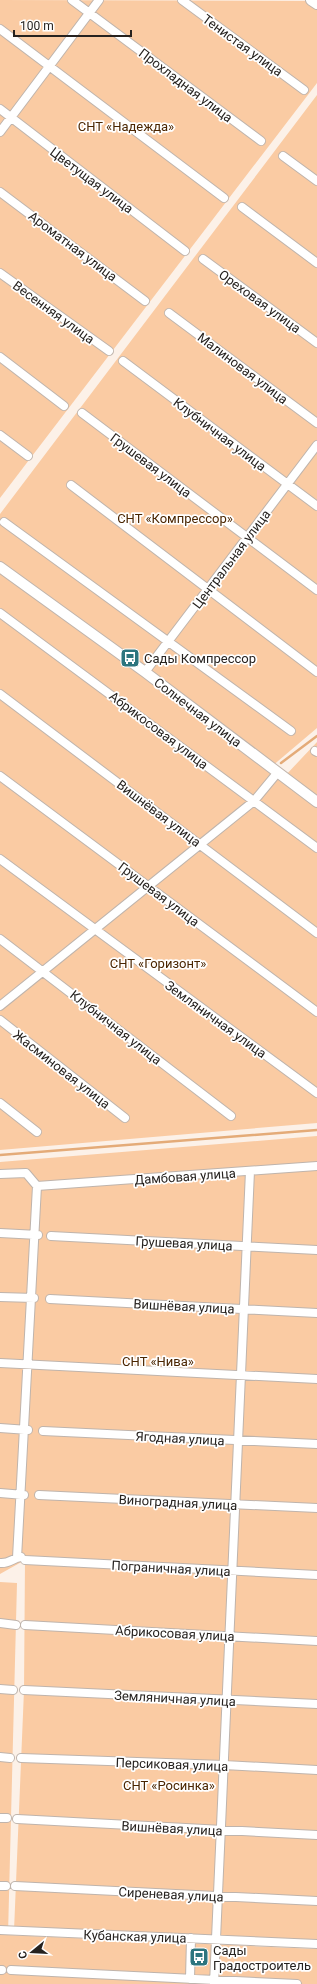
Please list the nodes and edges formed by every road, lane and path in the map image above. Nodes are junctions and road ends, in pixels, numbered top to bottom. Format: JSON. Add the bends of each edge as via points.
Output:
{"nodes":[{"id":1,"x":72,"y":0,"type":"edge"},
{"id":2,"x":99,"y":0,"type":"edge"},
{"id":3,"x":182,"y":0,"type":"edge"},
{"id":4,"x":311,"y":0,"type":"edge"},
{"id":5,"x":317,"y":4,"type":"edge"},
{"id":6,"x":90,"y":12,"type":"junction"},
{"id":7,"x":0,"y":29,"type":"edge"},
{"id":8,"x":50,"y":65,"type":"junction"},
{"id":9,"x":304,"y":90,"type":"dead end"},
{"id":10,"x":0,"y":110,"type":"edge"},
{"id":11,"x":10,"y":117,"type":"junction"},
{"id":12,"x":0,"y":132,"type":"edge"},
{"id":13,"x":261,"y":141,"type":"dead end"},
{"id":14,"x":283,"y":156,"type":"dead end"},
{"id":15,"x":317,"y":181,"type":"edge"},
{"id":16,"x":0,"y":192,"type":"edge"},
{"id":17,"x":224,"y":198,"type":"dead end"},
{"id":18,"x":242,"y":207,"type":"dead end"},
{"id":19,"x":185,"y":251,"type":"dead end"},
{"id":20,"x":203,"y":259,"type":"dead end"},
{"id":21,"x":317,"y":263,"type":"edge"},
{"id":22,"x":0,"y":273,"type":"edge"},
{"id":23,"x":145,"y":301,"type":"dead end"},
{"id":24,"x":169,"y":313,"type":"dead end"},
{"id":25,"x":317,"y":343,"type":"edge"},
{"id":26,"x":109,"y":351,"type":"dead end"},
{"id":27,"x":0,"y":357,"type":"edge"},
{"id":28,"x":123,"y":361,"type":"dead end"},
{"id":29,"x":64,"y":406,"type":"dead end"},
{"id":30,"x":82,"y":413,"type":"dead end"},
{"id":31,"x":317,"y":423,"type":"edge"},
{"id":32,"x":0,"y":435,"type":"edge"},
{"id":33,"x":317,"y":445,"type":"edge"},
{"id":34,"x":28,"y":456,"type":"dead end"},
{"id":35,"x":288,"y":484,"type":"junction"},
{"id":36,"x":71,"y":485,"type":"dead end"},
{"id":37,"x":317,"y":506,"type":"edge"},
{"id":38,"x":4,"y":522,"type":"dead end"},
{"id":39,"x":248,"y":538,"type":"junction"},
{"id":40,"x":0,"y":567,"type":"edge"},
{"id":41,"x":208,"y":589,"type":"junction"},
{"id":42,"x":317,"y":590,"type":"edge"},
{"id":43,"x":0,"y":613,"type":"edge"},
{"id":44,"x":169,"y":642,"type":"junction"},
{"id":45,"x":145,"y":672,"type":"junction"},
{"id":46,"x":317,"y":672,"type":"edge"},
{"id":47,"x":0,"y":694,"type":"edge"},
{"id":48,"x":291,"y":731,"type":"dead end"},
{"id":49,"x":278,"y":772,"type":"junction"},
{"id":50,"x":0,"y":776,"type":"edge"},
{"id":51,"x":254,"y":801,"type":"junction"},
{"id":52,"x":317,"y":802,"type":"edge"},
{"id":53,"x":200,"y":843,"type":"junction"},
{"id":54,"x":317,"y":848,"type":"edge"},
{"id":55,"x":0,"y":859,"type":"edge"},
{"id":56,"x":148,"y":885,"type":"junction"},
{"id":57,"x":94,"y":930,"type":"junction"},
{"id":58,"x":317,"y":933,"type":"edge"},
{"id":59,"x":0,"y":939,"type":"edge"},
{"id":60,"x":44,"y":972,"type":"junction"},
{"id":61,"x":0,"y":1006,"type":"edge"},
{"id":62,"x":317,"y":1012,"type":"edge"},
{"id":63,"x":0,"y":1020,"type":"edge"},
{"id":64,"x":317,"y":1093,"type":"edge"},
{"id":65,"x":0,"y":1103,"type":"edge"},
{"id":66,"x":231,"y":1116,"type":"dead end"},
{"id":67,"x":125,"y":1118,"type":"dead end"},
{"id":68,"x":37,"y":1132,"type":"dead end"},
{"id":69,"x":317,"y":1166,"type":"edge"},
{"id":70,"x":250,"y":1172,"type":"junction"},
{"id":71,"x":0,"y":1174,"type":"edge"},
{"id":72,"x":37,"y":1186,"type":"junction"},
{"id":73,"x":0,"y":1233,"type":"edge"},
{"id":74,"x":36,"y":1235,"type":"junction"},
{"id":75,"x":51,"y":1236,"type":"dead end"},
{"id":76,"x":247,"y":1246,"type":"junction"},
{"id":77,"x":317,"y":1250,"type":"edge"},
{"id":78,"x":0,"y":1297,"type":"edge"},
{"id":79,"x":33,"y":1298,"type":"junction"},
{"id":80,"x":50,"y":1299,"type":"dead end"},
{"id":81,"x":244,"y":1309,"type":"junction"},
{"id":82,"x":317,"y":1313,"type":"edge"},
{"id":83,"x":0,"y":1363,"type":"edge"},
{"id":84,"x":28,"y":1364,"type":"junction"},
{"id":85,"x":241,"y":1375,"type":"junction"},
{"id":86,"x":317,"y":1379,"type":"edge"},
{"id":87,"x":0,"y":1428,"type":"edge"},
{"id":88,"x":26,"y":1430,"type":"junction"},
{"id":89,"x":43,"y":1430,"type":"dead end"},
{"id":90,"x":239,"y":1441,"type":"junction"},
{"id":91,"x":317,"y":1444,"type":"edge"},
{"id":92,"x":0,"y":1493,"type":"edge"},
{"id":93,"x":23,"y":1494,"type":"junction"},
{"id":94,"x":39,"y":1495,"type":"dead end"},
{"id":95,"x":236,"y":1505,"type":"junction"},
{"id":96,"x":317,"y":1508,"type":"edge"},
{"id":97,"x":21,"y":1558,"type":"junction"},
{"id":98,"x":4,"y":1563,"type":"edge"},
{"id":99,"x":232,"y":1571,"type":"junction"},
{"id":100,"x":317,"y":1575,"type":"edge"},
{"id":101,"x":3,"y":1624,"type":"edge"},
{"id":102,"x":16,"y":1625,"type":"dead end"},
{"id":103,"x":29,"y":1625,"type":"dead end"},
{"id":104,"x":230,"y":1636,"type":"junction"},
{"id":105,"x":317,"y":1641,"type":"edge"},
{"id":106,"x":1,"y":1689,"type":"edge"},
{"id":107,"x":13,"y":1690,"type":"dead end"},
{"id":108,"x":28,"y":1691,"type":"dead end"},
{"id":109,"x":227,"y":1701,"type":"junction"},
{"id":110,"x":317,"y":1704,"type":"edge"},
{"id":111,"x":24,"y":1759,"type":"dead end"},
{"id":112,"x":224,"y":1765,"type":"junction"},
{"id":113,"x":317,"y":1770,"type":"edge"},
{"id":114,"x":17,"y":1819,"type":"dead end"},
{"id":115,"x":220,"y":1831,"type":"junction"},
{"id":116,"x":317,"y":1835,"type":"edge"},
{"id":117,"x":15,"y":1886,"type":"dead end"},
{"id":118,"x":217,"y":1896,"type":"junction"},
{"id":119,"x":317,"y":1901,"type":"edge"},
{"id":120,"x":0,"y":1930,"type":"edge"},
{"id":121,"x":191,"y":1938,"type":"junction"},
{"id":122,"x":216,"y":1939,"type":"junction"},
{"id":123,"x":317,"y":1944,"type":"edge"},
{"id":124,"x":11,"y":1970,"type":"dead end"},
{"id":125,"x":190,"y":1979,"type":"junction"},
{"id":126,"x":214,"y":1982,"type":"edge"},
{"id":127,"x":297,"y":1984,"type":"edge"}],
"edges":[{"from":1,"to":6,"type":"street","name":"Прохладная улица"},
{"from":2,"to":6,"type":"street"},
{"from":3,"to":9,"type":"street","name":"Тенистая улица"},
{"from":4,"to":5,"type":"street"},
{"from":6,"to":8,"type":"street"},
{"from":6,"to":13,"type":"street","name":"Прохладная улица"},
{"from":7,"to":8,"type":"street"},
{"from":8,"to":11,"type":"street"},
{"from":8,"to":17,"type":"street"},
{"from":10,"to":11,"type":"street","name":"Цветущая улица"},
{"from":11,"to":12,"type":"street"},
{"from":11,"to":19,"type":"street","name":"Цветущая улица"},
{"from":14,"to":15,"type":"street"},
{"from":16,"to":23,"type":"street","name":"Ароматная улица"},
{"from":18,"to":21,"type":"street"},
{"from":20,"to":25,"type":"street","name":"Ореховая улица"},
{"from":22,"to":26,"type":"street","name":"Весенняя улица"},
{"from":24,"to":31,"type":"street","name":"Малиновая улица"},
{"from":27,"to":29,"type":"street"},
{"from":28,"to":35,"type":"street","name":"Клубничная улица"},
{"from":30,"to":39,"type":"street","name":"Грушевая улица"},
{"from":32,"to":34,"type":"street"},
{"from":33,"to":35,"type":"street","name":"Центральная улица"},
{"from":35,"to":37,"type":"street","name":"Клубничная улица"},
{"from":35,"to":39,"type":"street","name":"Центральная улица"},
{"from":36,"to":41,"type":"street"},
{"from":38,"to":44,"type":"street"},
{"from":39,"to":41,"type":"street","name":"Центральная улица"},
{"from":39,"to":42,"type":"street","name":"Грушевая улица"},
{"from":40,"to":45,"type":"street","name":"Солнечная улица"},
{"from":41,"to":44,"type":"street","name":"Центральная улица"},
{"from":41,"to":46,"type":"street"},
{"from":43,"to":51,"type":"street","name":"Абрикосовая улица"},
{"from":44,"to":45,"type":"street","name":"Центральная улица"},
{"from":44,"to":48,"type":"street"},
{"from":45,"to":49,"type":"street","name":"Солнечная улица"},
{"from":47,"to":53,"type":"street","name":"Вишнёвая улица"},
{"from":49,"to":51,"type":"street"},
{"from":49,"to":52,"type":"street","name":"Солнечная улица"},
{"from":50,"to":56,"type":"street","name":"Грушевая улица"},
{"from":51,"to":53,"type":"street"},
{"from":51,"to":54,"type":"street","name":"Абрикосовая улица"},
{"from":53,"to":56,"type":"street"},
{"from":53,"to":58,"type":"street","name":"Вишнёвая улица"},
{"from":55,"to":57,"type":"street","name":"Земляничная улица"},
{"from":56,"to":57,"type":"street"},
{"from":56,"to":62,"type":"street","name":"Грушевая улица"},
{"from":57,"to":60,"type":"street"},
{"from":57,"to":64,"type":"street","name":"Земляничная улица"},
{"from":59,"to":60,"type":"street","name":"Клубничная улица"},
{"from":60,"to":61,"type":"street"},
{"from":60,"to":66,"type":"street","name":"Клубничная улица"},
{"from":63,"to":67,"type":"street","name":"Жасминовая улица"},
{"from":65,"to":68,"type":"street"},
{"from":69,"to":70,"type":"street","name":"Дамбовая улица"},
{"from":70,"to":72,"type":"street","name":"Дамбовая улица"},
{"from":70,"to":76,"type":"street"},
{"from":71,"to":72,"type":"street","via":[[26,1173]]},
{"from":72,"to":74,"type":"street"},
{"from":73,"to":74,"type":"street"},
{"from":74,"to":79,"type":"street"},
{"from":75,"to":76,"type":"street","name":"Грушевая улица"},
{"from":76,"to":77,"type":"street","name":"Грушевая улица"},
{"from":76,"to":81,"type":"street"},
{"from":78,"to":79,"type":"street"},
{"from":79,"to":84,"type":"street"},
{"from":80,"to":81,"type":"street","name":"Вишнёвая улица"},
{"from":81,"to":82,"type":"street","name":"Вишнёвая улица"},
{"from":81,"to":85,"type":"street"},
{"from":83,"to":84,"type":"street"},
{"from":84,"to":85,"type":"street"},
{"from":84,"to":88,"type":"street"},
{"from":85,"to":86,"type":"street"},
{"from":85,"to":90,"type":"street"},
{"from":87,"to":88,"type":"street"},
{"from":88,"to":93,"type":"street"},
{"from":89,"to":90,"type":"street","name":"Ягодная улица"},
{"from":90,"to":91,"type":"street","name":"Ягодная улица"},
{"from":90,"to":95,"type":"street"},
{"from":92,"to":93,"type":"street"},
{"from":93,"to":97,"type":"street"},
{"from":94,"to":95,"type":"street","name":"Виноградная улица"},
{"from":95,"to":96,"type":"street","name":"Виноградная улица"},
{"from":95,"to":99,"type":"street"},
{"from":97,"to":98,"type":"street"},
{"from":97,"to":99,"type":"street","name":"Пограничная улица"},
{"from":99,"to":100,"type":"street","name":"Пограничная улица"},
{"from":99,"to":104,"type":"street"},
{"from":101,"to":102,"type":"street"},
{"from":103,"to":104,"type":"street","name":"Абрикосовая улица"},
{"from":104,"to":105,"type":"street","name":"Абрикосовая улица"},
{"from":104,"to":109,"type":"street"},
{"from":106,"to":107,"type":"street"},
{"from":108,"to":109,"type":"street","name":"Земляничная улица"},
{"from":109,"to":110,"type":"street","name":"Земляничная улица"},
{"from":109,"to":112,"type":"street"},
{"from":111,"to":112,"type":"street","name":"Персиковая улица"},
{"from":112,"to":113,"type":"street","name":"Персиковая улица"},
{"from":112,"to":115,"type":"street"},
{"from":114,"to":115,"type":"street","name":"Вишнёвая улица"},
{"from":115,"to":116,"type":"street","name":"Вишнёвая улица"},
{"from":115,"to":118,"type":"street"},
{"from":117,"to":118,"type":"street","name":"Сиреневая улица"},
{"from":118,"to":119,"type":"street","name":"Сиреневая улица"},
{"from":118,"to":122,"type":"street"},
{"from":120,"to":121,"type":"street","name":"Кубанская улица"},
{"from":121,"to":122,"type":"street","name":"Кубанская улица"},
{"from":121,"to":125,"type":"street"},
{"from":122,"to":123,"type":"street","name":"Кубанская улица"},
{"from":122,"to":126,"type":"street"},
{"from":124,"to":125,"type":"street"},
{"from":125,"to":126,"type":"street"},
{"from":126,"to":127,"type":"street"}]}
